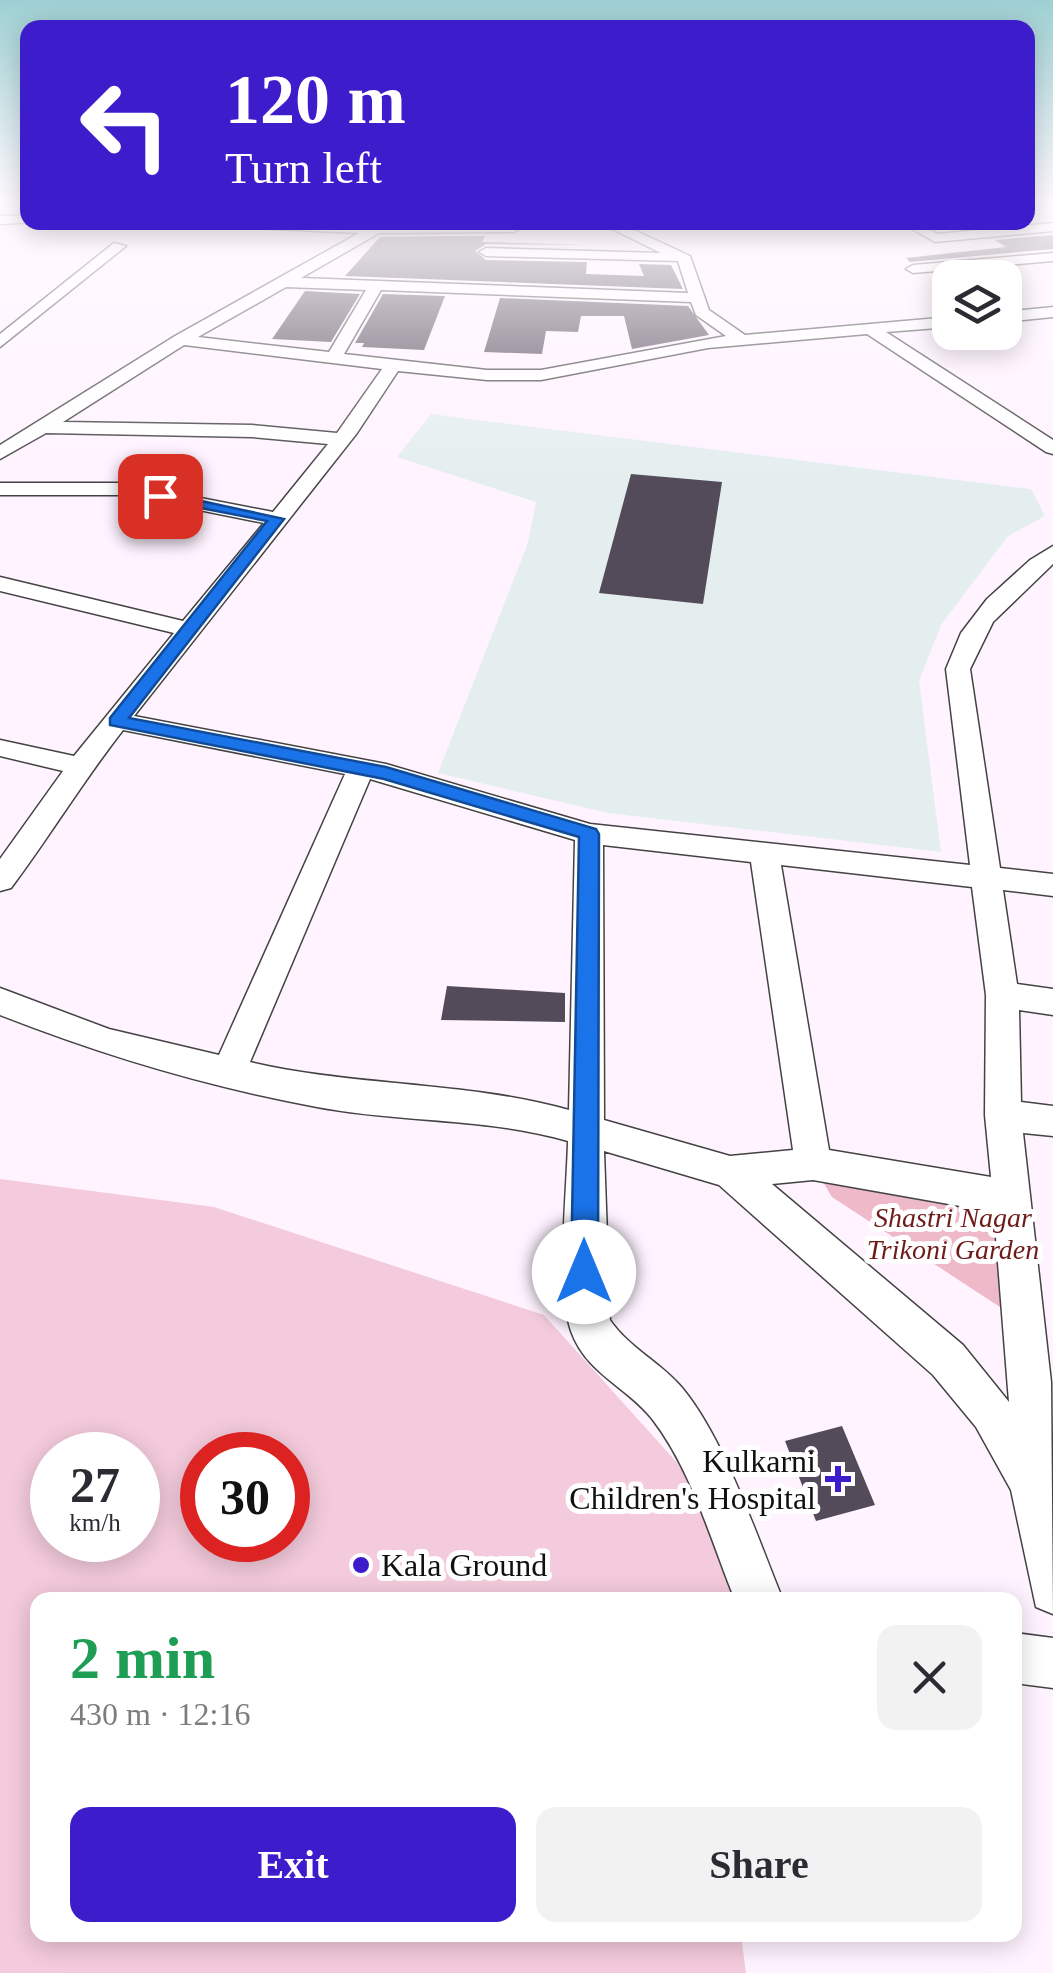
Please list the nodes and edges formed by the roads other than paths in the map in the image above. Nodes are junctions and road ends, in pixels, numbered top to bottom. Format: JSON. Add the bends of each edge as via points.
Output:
{"nodes":[{"id":1,"x":58,"y":295,"type":"edge"},
{"id":2,"x":261,"y":295,"type":"edge"},
{"id":3,"x":371,"y":295,"type":"edge"},
{"id":4,"x":619,"y":295,"type":"edge"},
{"id":5,"x":696,"y":295,"type":"edge"},
{"id":6,"x":697,"y":298,"type":"junction"},
{"id":7,"x":1052,"y":311,"type":"edge"},
{"id":8,"x":1022,"y":315,"type":"edge"},
{"id":9,"x":932,"y":324,"type":"edge"},
{"id":10,"x":870,"y":330,"type":"junction"},
{"id":11,"x":181,"y":340,"type":"junction"},
{"id":12,"x":742,"y":340,"type":"junction"},
{"id":13,"x":0,"y":342,"type":"edge"},
{"id":14,"x":332,"y":359,"type":"junction"},
{"id":15,"x":393,"y":365,"type":"junction"},
{"id":16,"x":41,"y":427,"type":"junction"},
{"id":17,"x":340,"y":439,"type":"junction"},
{"id":18,"x":0,"y":453,"type":"edge"},
{"id":19,"x":1052,"y":454,"type":"edge"},
{"id":20,"x":0,"y":489,"type":"edge"},
{"id":21,"x":276,"y":519,"type":"junction"},
{"id":22,"x":1053,"y":553,"type":"edge"},
{"id":23,"x":0,"y":584,"type":"edge"},
{"id":24,"x":188,"y":630,"type":"junction"},
{"id":25,"x":117,"y":722,"type":"junction"},
{"id":26,"x":0,"y":748,"type":"edge"},
{"id":27,"x":80,"y":766,"type":"junction"},
{"id":28,"x":361,"y":768,"type":"junction"},
{"id":29,"x":589,"y":834,"type":"junction"},
{"id":30,"x":765,"y":855,"type":"junction"},
{"id":31,"x":989,"y":877,"type":"junction"},
{"id":32,"x":0,"y":880,"type":"edge"},
{"id":33,"x":1053,"y":885,"type":"edge"},
{"id":34,"x":1002,"y":995,"type":"junction"},
{"id":35,"x":1,"y":1002,"type":"edge"},
{"id":36,"x":1053,"y":1002,"type":"edge"},
{"id":37,"x":229,"y":1072,"type":"junction"},
{"id":38,"x":1003,"y":1115,"type":"junction"},
{"id":39,"x":1053,"y":1120,"type":"edge"},
{"id":40,"x":586,"y":1129,"type":"junction"},
{"id":41,"x":813,"y":1164,"type":"junction"},
{"id":42,"x":730,"y":1172,"type":"junction"},
{"id":43,"x":1012,"y":1198,"type":"junction"},
{"id":44,"x":1042,"y":1384,"type":"edge"},
{"id":45,"x":1032,"y":1484,"type":"junction"},
{"id":46,"x":1053,"y":1590,"type":"edge"},
{"id":47,"x":756,"y":1592,"type":"edge"},
{"id":48,"x":1022,"y":1659,"type":"edge"},
{"id":49,"x":1053,"y":1663,"type":"edge"}],
"edges":[{"from":1,"to":13,"type":"street"},
{"from":2,"to":11,"type":"street"},
{"from":3,"to":14,"type":"street"},
{"from":4,"to":6,"type":"street"},
{"from":5,"to":6,"type":"street"},
{"from":6,"to":12,"type":"street","via":[[709,319]]},
{"from":7,"to":8,"type":"street"},
{"from":9,"to":10,"type":"street"},
{"from":10,"to":12,"type":"street"},
{"from":10,"to":19,"type":"street"},
{"from":11,"to":14,"type":"street"},
{"from":11,"to":16,"type":"street"},
{"from":12,"to":15,"type":"street","via":[[541,375]]},
{"from":14,"to":15,"type":"street"},
{"from":15,"to":17,"type":"street"},
{"from":16,"to":17,"type":"street"},
{"from":16,"to":18,"type":"street"},
{"from":17,"to":21,"type":"street"},
{"from":20,"to":21,"type":"street","via":[[124,489]]},
{"from":21,"to":24,"type":"street"},
{"from":22,"to":31,"type":"street","via":[[1008,588],[966,641],[958,669]]},
{"from":23,"to":24,"type":"street"},
{"from":24,"to":25,"type":"street"},
{"from":25,"to":27,"type":"street"},
{"from":25,"to":28,"type":"street"},
{"from":26,"to":27,"type":"street"},
{"from":27,"to":32,"type":"street"},
{"from":28,"to":29,"type":"street"},
{"from":28,"to":37,"type":"street"},
{"from":29,"to":30,"type":"street"},
{"from":29,"to":40,"type":"street"},
{"from":30,"to":31,"type":"street"},
{"from":30,"to":41,"type":"street"},
{"from":31,"to":33,"type":"street"},
{"from":31,"to":34,"type":"street"},
{"from":34,"to":36,"type":"street"},
{"from":34,"to":38,"type":"street"},
{"from":35,"to":37,"type":"street","via":[[105,1042]]},
{"from":37,"to":40,"type":"street","via":[[319,1093],[525,1112]]},
{"from":38,"to":39,"type":"street"},
{"from":38,"to":43,"type":"street"},
{"from":40,"to":42,"type":"street"},
{"from":40,"to":47,"type":"street","via":[[590,1326],[609,1355],[666,1401],[690,1436]]},
{"from":41,"to":42,"type":"street"},
{"from":41,"to":43,"type":"street"},
{"from":42,"to":45,"type":"street","via":[[948,1360],[991,1412]]},
{"from":43,"to":44,"type":"street"},
{"from":44,"to":45,"type":"street"},
{"from":45,"to":46,"type":"street"},
{"from":48,"to":49,"type":"street"}]}
